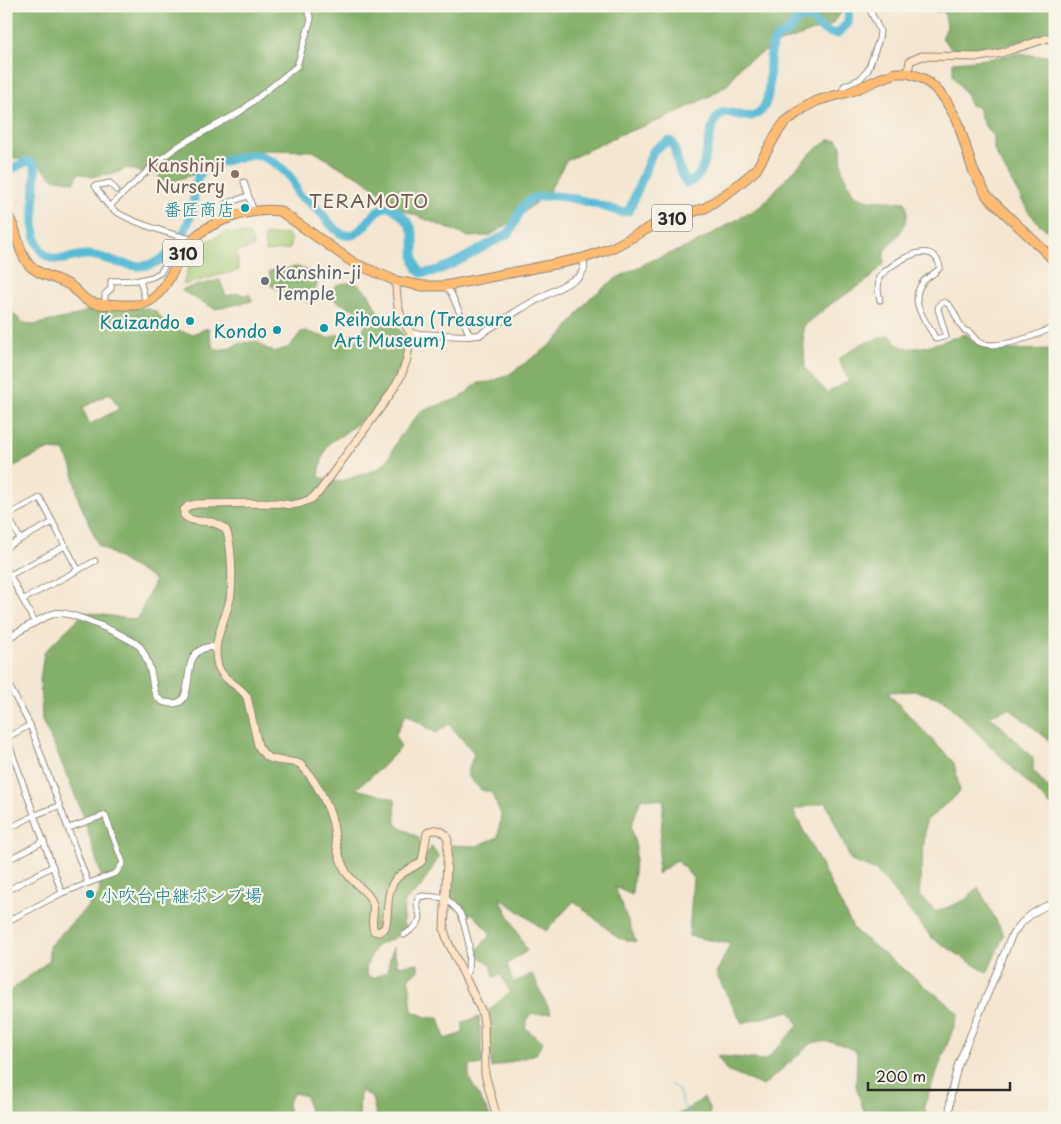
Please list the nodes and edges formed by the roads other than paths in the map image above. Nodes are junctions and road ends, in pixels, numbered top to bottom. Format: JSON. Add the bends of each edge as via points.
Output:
{"nodes":[{"id":1,"x":306,"y":6,"type":"edge"},
{"id":2,"x":868,"y":6,"type":"edge"},
{"id":3,"x":1055,"y":36,"type":"edge"},
{"id":4,"x":908,"y":73,"type":"junction"},
{"id":5,"x":841,"y":94,"type":"junction"},
{"id":6,"x":244,"y":182,"type":"dead end"},
{"id":7,"x":116,"y":190,"type":"dead end"},
{"id":8,"x":248,"y":196,"type":"junction"},
{"id":9,"x":112,"y":208,"type":"junction"},
{"id":10,"x":254,"y":212,"type":"junction"},
{"id":11,"x":6,"y":215,"type":"edge"},
{"id":12,"x":230,"y":218,"type":"junction"},
{"id":13,"x":189,"y":238,"type":"junction"},
{"id":14,"x":584,"y":258,"type":"junction"},
{"id":15,"x":1055,"y":261,"type":"edge"},
{"id":16,"x":140,"y":280,"type":"junction"},
{"id":17,"x":396,"y":281,"type":"junction"},
{"id":18,"x":445,"y":286,"type":"junction"},
{"id":19,"x":880,"y":300,"type":"dead end"},
{"id":20,"x":146,"y":303,"type":"junction"},
{"id":21,"x":106,"y":304,"type":"junction"},
{"id":22,"x":1055,"y":326,"type":"edge"},
{"id":23,"x":411,"y":333,"type":"junction"},
{"id":24,"x":470,"y":336,"type":"junction"},
{"id":25,"x":7,"y":513,"type":"edge"},
{"id":26,"x":53,"y":522,"type":"junction"},
{"id":27,"x":20,"y":539,"type":"junction"},
{"id":28,"x":65,"y":546,"type":"junction"},
{"id":29,"x":6,"y":547,"type":"edge"},
{"id":30,"x":95,"y":561,"type":"dead end"},
{"id":31,"x":6,"y":568,"type":"edge"},
{"id":32,"x":78,"y":570,"type":"junction"},
{"id":33,"x":10,"y":575,"type":"junction"},
{"id":34,"x":24,"y":599,"type":"junction"},
{"id":35,"x":6,"y":622,"type":"edge"},
{"id":36,"x":35,"y":623,"type":"junction"},
{"id":37,"x":13,"y":635,"type":"junction"},
{"id":38,"x":6,"y":639,"type":"edge"},
{"id":39,"x":216,"y":648,"type":"junction"},
{"id":40,"x":6,"y":680,"type":"edge"},
{"id":41,"x":30,"y":725,"type":"junction"},
{"id":42,"x":6,"y":737,"type":"edge"},
{"id":43,"x":59,"y":806,"type":"junction"},
{"id":44,"x":6,"y":812,"type":"edge"},
{"id":45,"x":35,"y":815,"type":"junction"},
{"id":46,"x":9,"y":828,"type":"edge"},
{"id":47,"x":69,"y":828,"type":"junction"},
{"id":48,"x":44,"y":841,"type":"junction"},
{"id":49,"x":6,"y":861,"type":"edge"},
{"id":50,"x":53,"y":866,"type":"junction"},
{"id":51,"x":88,"y":884,"type":"junction"},
{"id":52,"x":6,"y":891,"type":"edge"},
{"id":53,"x":62,"y":893,"type":"junction"},
{"id":54,"x":446,"y":898,"type":"junction"},
{"id":55,"x":1055,"y":903,"type":"edge"},
{"id":56,"x":6,"y":922,"type":"edge"},
{"id":57,"x":404,"y":935,"type":"dead end"},
{"id":58,"x":464,"y":975,"type":"junction"},
{"id":59,"x":497,"y":1118,"type":"edge"},
{"id":60,"x":949,"y":1118,"type":"edge"}],
"edges":[{"from":1,"to":9,"type":"street","via":[[311,19],[297,66],[240,112],[158,161],[112,204]]},
{"from":2,"to":5,"type":"street","via":[[880,31],[879,39],[868,70],[860,79],[844,86]]},
{"from":3,"to":4,"type":"main road","via":[[980,57],[922,56],[910,61]]},
{"from":4,"to":5,"type":"highway","number":"310","via":[[882,78]]},
{"from":4,"to":15,"type":"highway","via":[[922,78],[945,99],[958,122],[973,170],[987,196]]},
{"from":5,"to":14,"type":"highway","number":"310","via":[[816,101],[785,122],[756,170],[705,208],[660,222],[612,248]]},
{"from":6,"to":8,"type":"street"},
{"from":7,"to":9,"type":"street","via":[[110,184],[95,186]]},
{"from":8,"to":10,"type":"street"},
{"from":8,"to":12,"type":"street","via":[[225,204]]},
{"from":9,"to":13,"type":"street","via":[[137,221]]},
{"from":10,"to":12,"type":"highway","number":"310"},
{"from":10,"to":17,"type":"highway","number":"310","via":[[280,211],[348,260]]},
{"from":11,"to":21,"type":"highway","via":[[12,221],[18,243],[30,266],[71,286],[90,302]]},
{"from":12,"to":13,"type":"highway","number":"310"},
{"from":13,"to":16,"type":"street","via":[[160,273]]},
{"from":13,"to":20,"type":"highway","number":"310","via":[[165,284]]},
{"from":14,"to":18,"type":"highway","number":"310"},
{"from":14,"to":24,"type":"street","via":[[583,272],[579,277],[517,311],[485,333]]},
{"from":16,"to":20,"type":"street"},
{"from":16,"to":21,"type":"street","via":[[111,281],[111,290],[105,294]]},
{"from":17,"to":18,"type":"highway","number":"310"},
{"from":17,"to":23,"type":"main road","via":[[402,317]]},
{"from":18,"to":24,"type":"street"},
{"from":19,"to":22,"type":"street","via":[[878,277],[887,268],[909,255],[931,253],[940,267],[920,286],[916,300],[917,308],[936,339],[946,336],[938,309],[944,302],[948,303],[964,330],[971,333],[974,340],[986,345],[1006,343]]},
{"from":20,"to":21,"type":"highway"},
{"from":23,"to":24,"type":"street"},
{"from":23,"to":39,"type":"main road","via":[[407,359],[393,390],[311,499],[291,504],[196,504],[184,510],[186,518],[215,522],[229,536],[230,599]]},
{"from":25,"to":26,"type":"street","via":[[40,498]]},
{"from":25,"to":27,"type":"street"},
{"from":26,"to":27,"type":"street"},
{"from":26,"to":28,"type":"street"},
{"from":27,"to":29,"type":"street"},
{"from":28,"to":32,"type":"street"},
{"from":28,"to":33,"type":"street"},
{"from":30,"to":32,"type":"street"},
{"from":31,"to":33,"type":"street"},
{"from":32,"to":34,"type":"street"},
{"from":33,"to":34,"type":"street"},
{"from":34,"to":36,"type":"street"},
{"from":35,"to":37,"type":"street"},
{"from":36,"to":37,"type":"street"},
{"from":36,"to":39,"type":"street","via":[[56,613],[70,614],[128,638],[141,648],[156,695],[167,704],[178,702],[185,696],[189,664],[196,654],[206,647]]},
{"from":37,"to":38,"type":"street"},
{"from":39,"to":54,"type":"main road","via":[[221,673],[247,697],[261,751],[273,760],[300,764],[314,782],[329,814],[342,865],[372,903],[374,930],[379,932],[385,928],[388,899],[394,881],[422,861],[424,839],[432,830],[441,831],[448,840]]},
{"from":40,"to":41,"type":"street"},
{"from":41,"to":42,"type":"street"},
{"from":41,"to":43,"type":"street"},
{"from":42,"to":45,"type":"street"},
{"from":43,"to":45,"type":"street"},
{"from":43,"to":47,"type":"street"},
{"from":44,"to":46,"type":"street"},
{"from":45,"to":46,"type":"street"},
{"from":45,"to":48,"type":"street"},
{"from":47,"to":51,"type":"street"},
{"from":47,"to":51,"type":"street","via":[[105,816],[122,863],[116,874]]},
{"from":48,"to":49,"type":"street"},
{"from":48,"to":50,"type":"street"},
{"from":50,"to":52,"type":"street"},
{"from":50,"to":53,"type":"street"},
{"from":51,"to":53,"type":"street"},
{"from":53,"to":56,"type":"street"},
{"from":54,"to":57,"type":"street","via":[[419,897],[416,905],[419,922]]},
{"from":54,"to":58,"type":"main road","via":[[444,930]]},
{"from":54,"to":58,"type":"street","via":[[460,913],[469,944],[468,972]]},
{"from":55,"to":60,"type":"street","via":[[1033,912],[1012,935],[958,1065]]},
{"from":58,"to":59,"type":"main road","via":[[482,1012],[485,1074]]}]}
